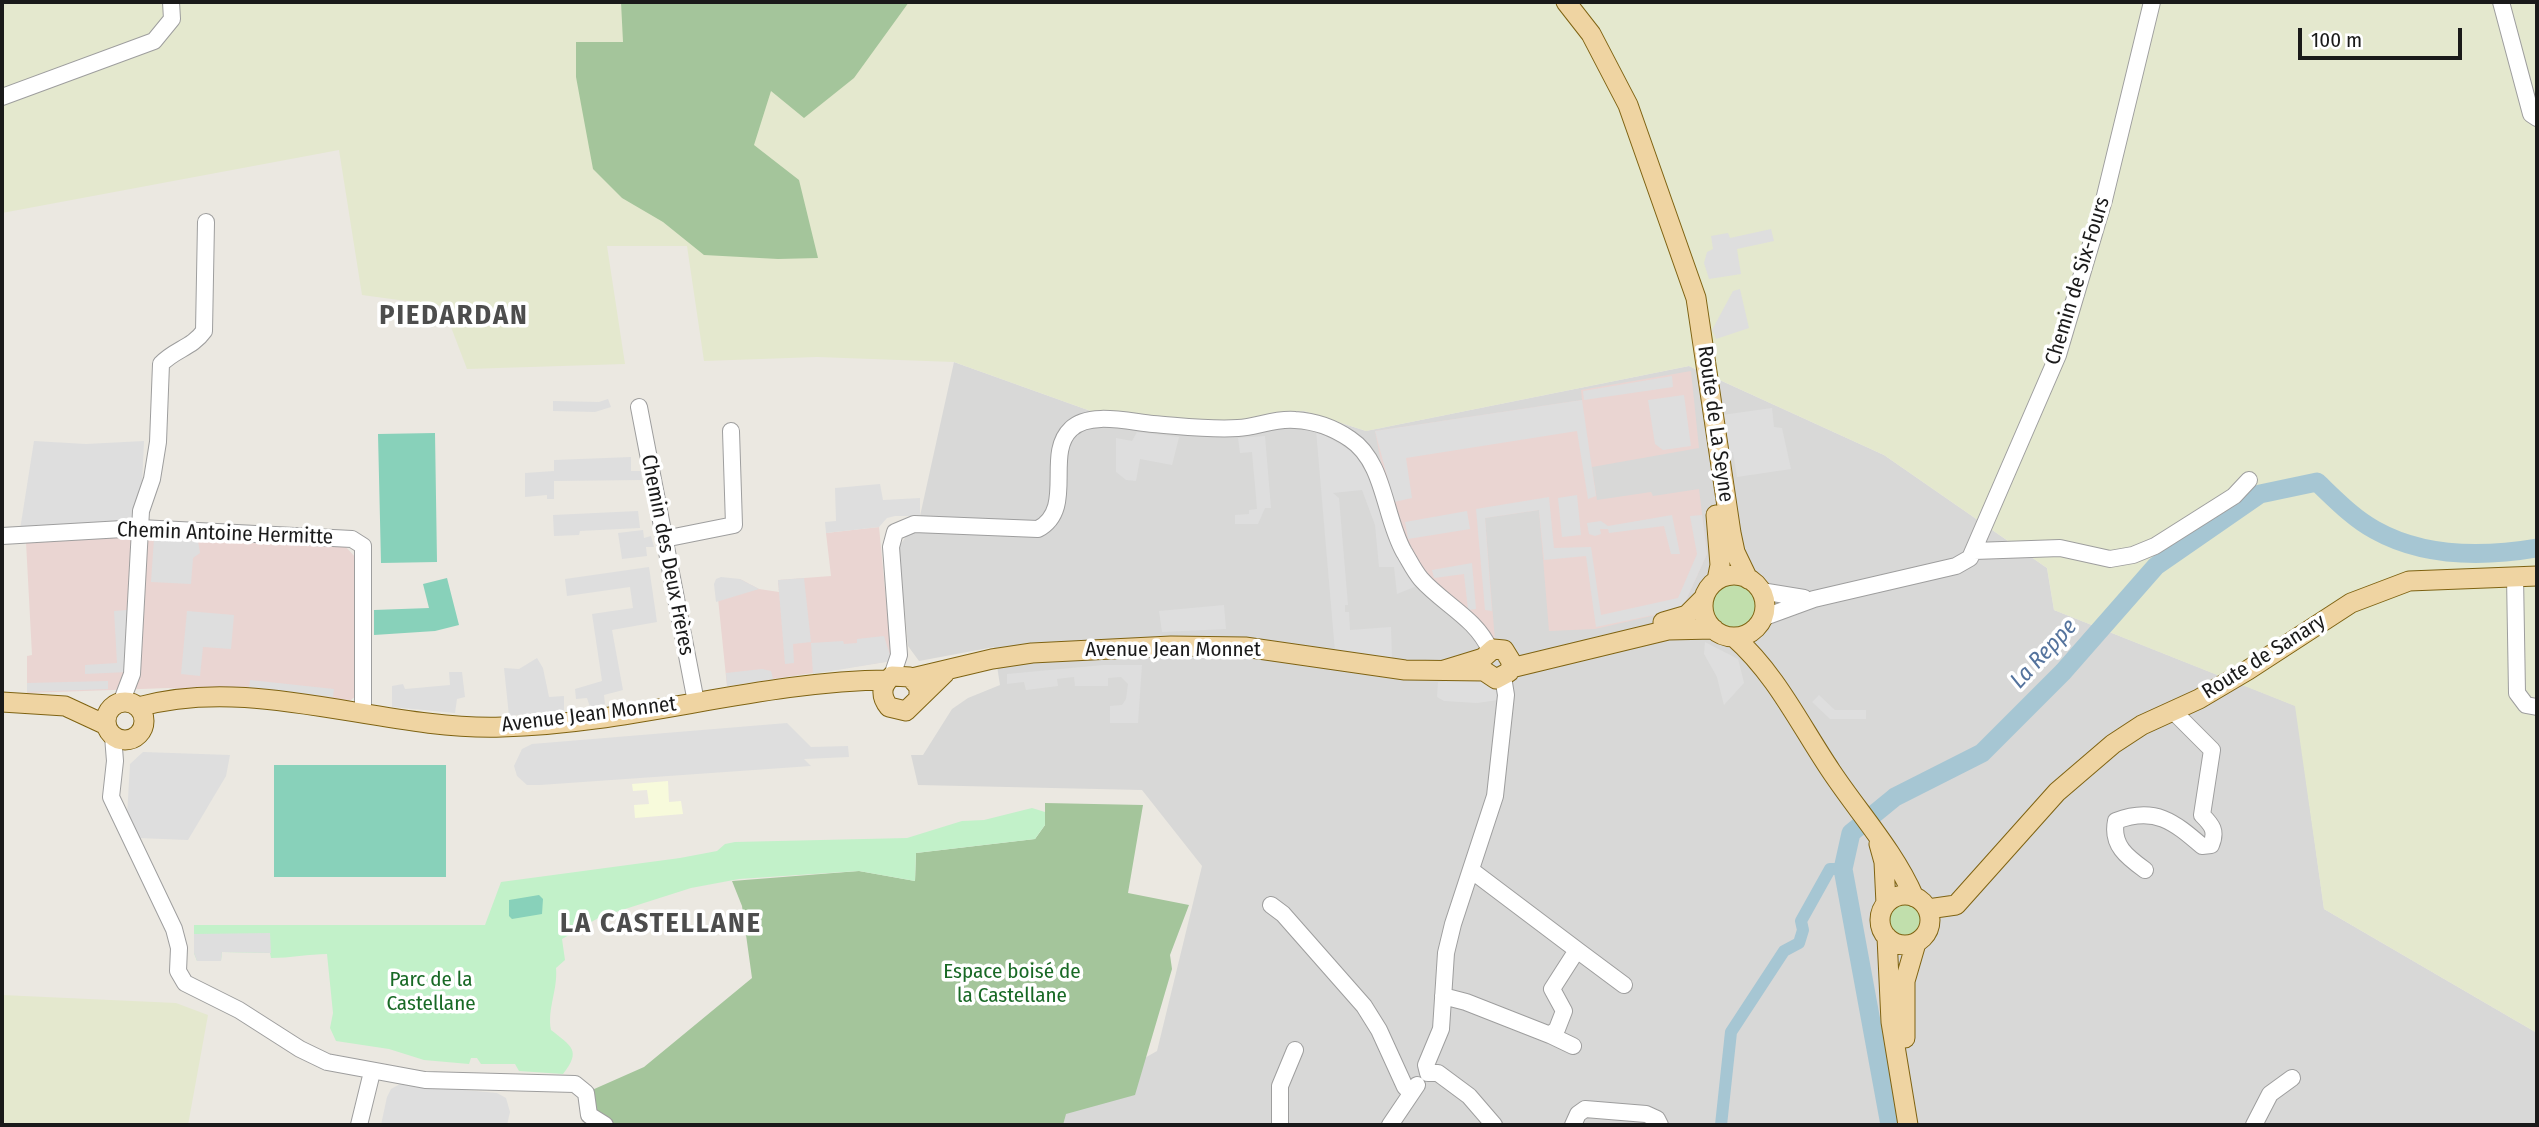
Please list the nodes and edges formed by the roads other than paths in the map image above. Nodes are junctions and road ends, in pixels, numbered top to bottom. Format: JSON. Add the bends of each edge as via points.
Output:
{"nodes":[{"id":1,"x":171,"y":2,"type":"edge"},
{"id":2,"x":2152,"y":2,"type":"edge"},
{"id":3,"x":2501,"y":2,"type":"edge"},
{"id":4,"x":1566,"y":3,"type":"edge"},
{"id":5,"x":2,"y":97,"type":"edge"},
{"id":6,"x":2537,"y":118,"type":"edge"},
{"id":7,"x":206,"y":222,"type":"dead end"},
{"id":8,"x":1685,"y":269,"type":"junction"},
{"id":9,"x":639,"y":407,"type":"dead end"},
{"id":10,"x":731,"y":431,"type":"dead end"},
{"id":11,"x":2249,"y":480,"type":"dead end"},
{"id":12,"x":140,"y":528,"type":"junction"},
{"id":13,"x":2,"y":536,"type":"edge"},
{"id":14,"x":664,"y":539,"type":"junction"},
{"id":15,"x":1972,"y":555,"type":"junction"},
{"id":16,"x":2515,"y":576,"type":"junction"},
{"id":17,"x":2537,"y":576,"type":"edge"},
{"id":18,"x":1717,"y":580,"type":"junction"},
{"id":19,"x":1754,"y":585,"type":"junction"},
{"id":20,"x":1703,"y":599,"type":"junction"},
{"id":21,"x":1814,"y":599,"type":"junction"},
{"id":22,"x":1759,"y":623,"type":"junction"},
{"id":23,"x":1714,"y":629,"type":"junction"},
{"id":24,"x":1734,"y":637,"type":"junction"},
{"id":25,"x":1496,"y":663,"type":"junction"},
{"id":26,"x":1767,"y":671,"type":"junction"},
{"id":27,"x":946,"y":672,"type":"junction"},
{"id":28,"x":897,"y":681,"type":"junction"},
{"id":29,"x":919,"y":698,"type":"junction"},
{"id":30,"x":2,"y":702,"type":"edge"},
{"id":31,"x":696,"y":702,"type":"junction"},
{"id":32,"x":2537,"y":707,"type":"edge"},
{"id":33,"x":2173,"y":711,"type":"junction"},
{"id":34,"x":363,"y":714,"type":"junction"},
{"id":35,"x":125,"y":715,"type":"junction"},
{"id":36,"x":2028,"y":826,"type":"junction"},
{"id":37,"x":1877,"y":836,"type":"junction"},
{"id":38,"x":1471,"y":870,"type":"junction"},
{"id":39,"x":2145,"y":870,"type":"dead end"},
{"id":40,"x":1921,"y":903,"type":"junction"},
{"id":41,"x":1886,"y":904,"type":"junction"},
{"id":42,"x":1271,"y":905,"type":"dead end"},
{"id":43,"x":1922,"y":936,"type":"junction"},
{"id":44,"x":1886,"y":937,"type":"junction"},
{"id":45,"x":1577,"y":950,"type":"junction"},
{"id":46,"x":1624,"y":985,"type":"dead end"},
{"id":47,"x":1443,"y":996,"type":"junction"},
{"id":48,"x":1550,"y":1035,"type":"junction"},
{"id":49,"x":1573,"y":1046,"type":"dead end"},
{"id":50,"x":1294,"y":1050,"type":"dead end"},
{"id":51,"x":1433,"y":1068,"type":"junction"},
{"id":52,"x":372,"y":1072,"type":"junction"},
{"id":53,"x":2292,"y":1077,"type":"dead end"},
{"id":54,"x":1411,"y":1091,"type":"junction"},
{"id":55,"x":359,"y":1125,"type":"edge"},
{"id":56,"x":605,"y":1125,"type":"edge"},
{"id":57,"x":1280,"y":1125,"type":"edge"},
{"id":58,"x":1390,"y":1125,"type":"edge"},
{"id":59,"x":1494,"y":1125,"type":"edge"},
{"id":60,"x":1573,"y":1125,"type":"edge"},
{"id":61,"x":1660,"y":1125,"type":"edge"},
{"id":62,"x":1908,"y":1125,"type":"edge"},
{"id":63,"x":1919,"y":1125,"type":"edge"},
{"id":64,"x":2254,"y":1125,"type":"edge"}],
"edges":[{"from":1,"to":5,"type":"street","via":[[172,19],[153,41]]},
{"from":2,"to":15,"type":"street","name":"Chemin de Six-Fours","via":[[2104,200],[2058,355]]},
{"from":3,"to":6,"type":"street","via":[[2531,114]]},
{"from":4,"to":8,"type":"main road","name":"Route de La Seyne","via":[[1591,34],[1628,105]]},
{"from":7,"to":12,"type":"street","via":[[204,331],[194,345],[173,352],[161,363],[158,442]]},
{"from":8,"to":18,"type":"main road","name":"Route de La Seyne","via":[[1718,534]]},
{"from":8,"to":19,"type":"main road","name":"Route de La Seyne","via":[[1696,298],[1735,552]]},
{"from":9,"to":14,"type":"street","name":"Chemin des Deux Frères"},
{"from":10,"to":14,"type":"street","via":[[734,525]]},
{"from":11,"to":15,"type":"street","via":[[2234,496],[2133,555],[2110,559],[2060,548]]},
{"from":12,"to":13,"type":"street","name":"Chemin Antoine Hermitte"},
{"from":12,"to":34,"type":"street","name":"Chemin Antoine Hermitte","via":[[352,539],[363,546]]},
{"from":12,"to":35,"type":"street"},
{"from":14,"to":31,"type":"street","name":"Chemin des Deux Frères"},
{"from":15,"to":21,"type":"street","via":[[1956,566]]},
{"from":16,"to":17,"type":"main road","name":"Route de Sanary"},
{"from":16,"to":32,"type":"street","via":[[2517,693],[2526,705]]},
{"from":16,"to":33,"type":"main road","name":"Route de Sanary","via":[[2433,578],[2385,587]]},
{"from":18,"to":19,"type":"main road","via":[[1737,575]]},
{"from":18,"to":20,"type":"main road"},
{"from":19,"to":21,"type":"street","via":[[1782,597]]},
{"from":19,"to":22,"type":"main road","via":[[1764,610]]},
{"from":20,"to":23,"type":"main road","via":[[1704,615]]},
{"from":20,"to":25,"type":"main road","name":"Avenue Jean Monnet","via":[[1687,615],[1675,619]]},
{"from":21,"to":22,"type":"street"},
{"from":22,"to":24,"type":"main road"},
{"from":22,"to":26,"type":"main road"},
{"from":23,"to":24,"type":"main road"},
{"from":23,"to":25,"type":"main road","name":"Avenue Jean Monnet","via":[[1668,630]]},
{"from":24,"to":26,"type":"main road"},
{"from":25,"to":27,"type":"main road","name":"Avenue Jean Monnet","via":[[1444,670],[1395,669],[1245,647],[1195,646],[1032,653]]},
{"from":25,"to":28,"type":"street","via":[[1480,632],[1420,578],[1402,549],[1370,460],[1352,439],[1320,424],[1294,419],[1241,428],[1088,420],[1071,428],[1062,442],[1056,510],[1050,523],[1038,529],[914,524],[895,532],[891,547]]},
{"from":25,"to":38,"type":"street","via":[[1506,695],[1494,796]]},
{"from":26,"to":37,"type":"main road"},
{"from":27,"to":28,"type":"main road","name":"Avenue Jean Monnet"},
{"from":27,"to":29,"type":"main road","name":"Avenue Jean Monnet"},
{"from":28,"to":29,"type":"main road","via":[[919,687]]},
{"from":28,"to":29,"type":"main road","via":[[889,707],[900,712],[912,709]]},
{"from":28,"to":31,"type":"main road","name":"Avenue Jean Monnet","via":[[846,681]]},
{"from":30,"to":35,"type":"main road"},
{"from":31,"to":34,"type":"main road","name":"Avenue Jean Monnet","via":[[498,727]]},
{"from":33,"to":36,"type":"main road","name":"Route de Sanary","via":[[2142,725],[2093,760]]},
{"from":33,"to":39,"type":"street","via":[[2212,750],[2202,816],[2212,825],[2215,837],[2211,845],[2202,846],[2169,818],[2116,821],[2117,844]]},
{"from":34,"to":35,"type":"main road","name":"Avenue Jean Monnet","via":[[236,697],[192,696]]},
{"from":35,"to":52,"type":"street","via":[[111,797],[174,929],[178,971],[185,983],[327,1062]]},
{"from":36,"to":40,"type":"main road","name":"Route de Sanary","via":[[1956,905]]},
{"from":36,"to":43,"type":"main road","name":"Route de Sanary","via":[[1981,892],[1949,921]]},
{"from":37,"to":40,"type":"main road"},
{"from":37,"to":41,"type":"main road","via":[[1884,862]]},
{"from":38,"to":45,"type":"street"},
{"from":38,"to":47,"type":"street","via":[[1453,924]]},
{"from":40,"to":41,"type":"main road","via":[[1899,896]]},
{"from":40,"to":43,"type":"main road"},
{"from":41,"to":44,"type":"main road","via":[[1880,924]]},
{"from":42,"to":54,"type":"street","via":[[1364,1006]]},
{"from":43,"to":44,"type":"main road","via":[[1900,945]]},
{"from":43,"to":63,"type":"main road","via":[[1908,965],[1903,999]]},
{"from":44,"to":62,"type":"main road","via":[[1891,1022]]},
{"from":45,"to":46,"type":"street"},
{"from":45,"to":48,"type":"street","via":[[1552,989],[1564,1011]]},
{"from":47,"to":48,"type":"street"},
{"from":47,"to":51,"type":"street"},
{"from":48,"to":49,"type":"street"},
{"from":50,"to":57,"type":"street","via":[[1280,1086]]},
{"from":51,"to":54,"type":"street"},
{"from":51,"to":59,"type":"street","via":[[1469,1096]]},
{"from":52,"to":55,"type":"street"},
{"from":52,"to":56,"type":"street","via":[[425,1080],[575,1084],[586,1093],[589,1115]]},
{"from":53,"to":64,"type":"street","via":[[2270,1094]]},
{"from":54,"to":58,"type":"street"},
{"from":60,"to":61,"type":"street","via":[[1585,1109],[1646,1114]]}]}
